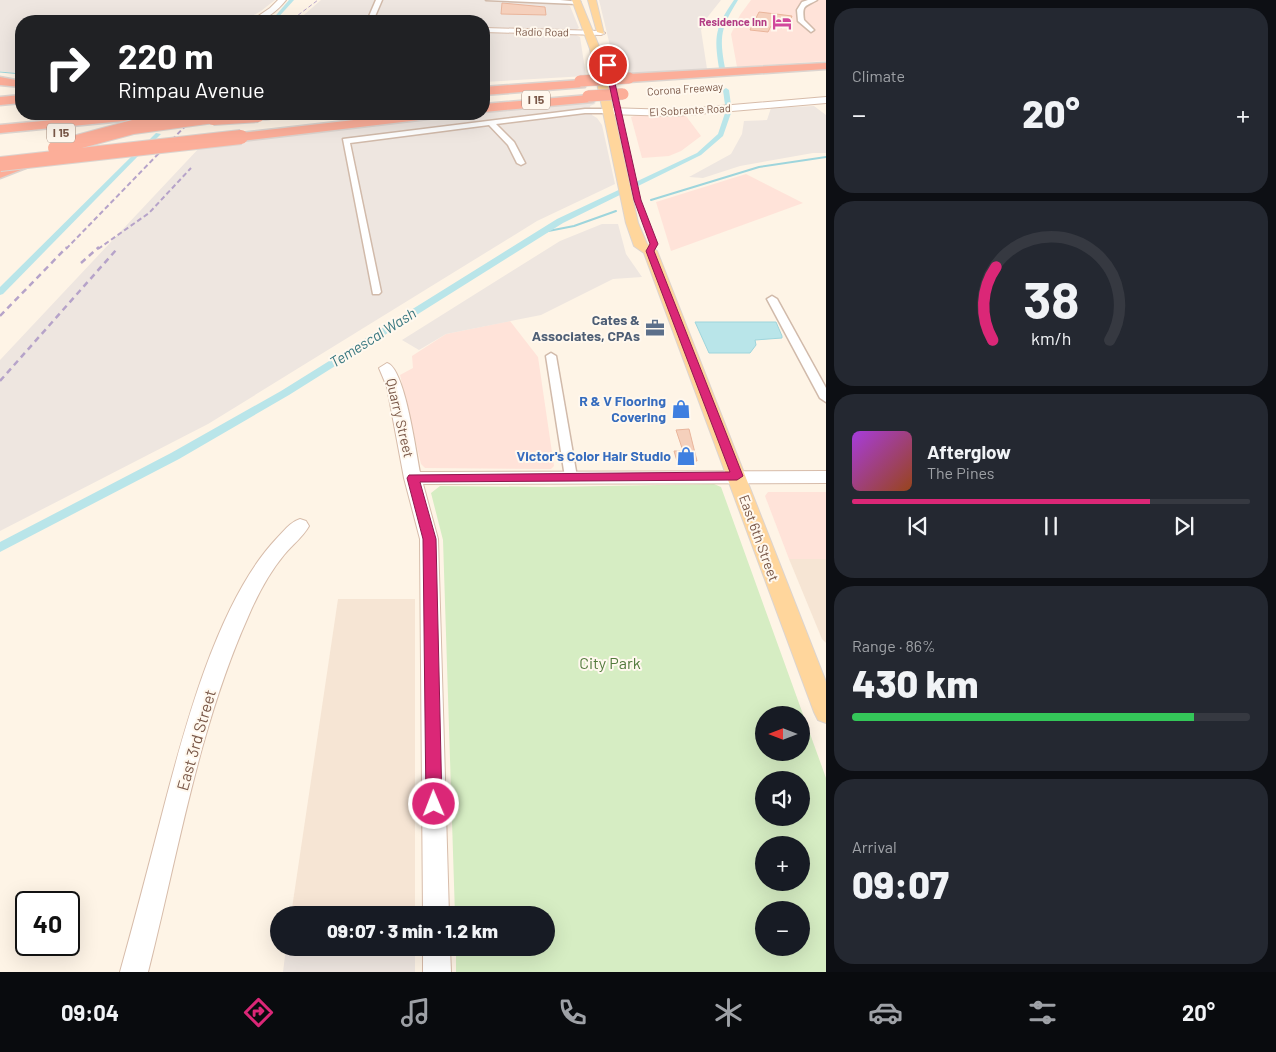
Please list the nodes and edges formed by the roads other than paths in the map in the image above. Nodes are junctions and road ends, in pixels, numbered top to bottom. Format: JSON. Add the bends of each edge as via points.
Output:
{"nodes":[{"id":1,"x":282,"y":0,"type":"edge"},
{"id":2,"x":379,"y":0,"type":"edge"},
{"id":3,"x":488,"y":0,"type":"edge"},
{"id":4,"x":592,"y":0,"type":"edge"},
{"id":5,"x":814,"y":0,"type":"edge"},
{"id":6,"x":576,"y":1,"type":"edge"},
{"id":7,"x":265,"y":15,"type":"edge"},
{"id":8,"x":373,"y":15,"type":"edge"},
{"id":9,"x":490,"y":30,"type":"edge"},
{"id":10,"x":811,"y":30,"type":"dead end"},
{"id":11,"x":589,"y":33,"type":"junction"},
{"id":12,"x":601,"y":33,"type":"junction"},
{"id":13,"x":826,"y":70,"type":"edge"},
{"id":14,"x":0,"y":82,"type":"edge"},
{"id":15,"x":15,"y":83,"type":"edge"},
{"id":16,"x":630,"y":85,"type":"junction"},
{"id":17,"x":584,"y":90,"type":"junction"},
{"id":18,"x":490,"y":91,"type":"edge"},
{"id":19,"x":490,"y":92,"type":"edge"},
{"id":20,"x":15,"y":100,"type":"edge"},
{"id":21,"x":826,"y":100,"type":"edge"},
{"id":22,"x":0,"y":102,"type":"edge"},
{"id":23,"x":490,"y":102,"type":"edge"},
{"id":24,"x":490,"y":107,"type":"edge"},
{"id":25,"x":612,"y":111,"type":"junction"},
{"id":26,"x":82,"y":120,"type":"edge"},
{"id":27,"x":155,"y":120,"type":"edge"},
{"id":28,"x":175,"y":120,"type":"edge"},
{"id":29,"x":243,"y":120,"type":"edge"},
{"id":30,"x":385,"y":120,"type":"edge"},
{"id":31,"x":490,"y":122,"type":"junction"},
{"id":32,"x":120,"y":126,"type":"edge"},
{"id":33,"x":0,"y":127,"type":"edge"},
{"id":34,"x":0,"y":137,"type":"edge"},
{"id":35,"x":521,"y":163,"type":"dead end"},
{"id":36,"x":0,"y":164,"type":"edge"},
{"id":37,"x":0,"y":168,"type":"edge"},
{"id":38,"x":0,"y":174,"type":"edge"},
{"id":39,"x":376,"y":292,"type":"dead end"},
{"id":40,"x":772,"y":299,"type":"dead end"},
{"id":41,"x":551,"y":356,"type":"dead end"},
{"id":42,"x":387,"y":368,"type":"dead end"},
{"id":43,"x":826,"y":398,"type":"edge"},
{"id":44,"x":737,"y":476,"type":"junction"},
{"id":45,"x":826,"y":477,"type":"edge"},
{"id":46,"x":413,"y":478,"type":"junction"},
{"id":47,"x":571,"y":478,"type":"junction"},
{"id":48,"x":300,"y":526,"type":"dead end"},
{"id":49,"x":826,"y":712,"type":"edge"},
{"id":50,"x":436,"y":906,"type":"edge"},
{"id":51,"x":437,"y":956,"type":"edge"},
{"id":52,"x":134,"y":972,"type":"edge"},
{"id":53,"x":437,"y":972,"type":"edge"}],
"edges":[{"from":1,"to":7,"type":"street"},
{"from":2,"to":8,"type":"street"},
{"from":3,"to":6,"type":"street"},
{"from":4,"to":12,"type":"main road","name":"East 6th Street"},
{"from":5,"to":10,"type":"street","via":[[804,3],[800,10],[801,21]]},
{"from":6,"to":11,"type":"main road"},
{"from":9,"to":11,"type":"street","name":"Radio Road"},
{"from":11,"to":12,"type":"street","name":"Radio Road"},
{"from":11,"to":25,"type":"main road","name":"East 6th Street"},
{"from":12,"to":25,"type":"main road","name":"East 6th Street"},
{"from":13,"to":16,"type":"highway"},
{"from":14,"to":15,"type":"highway"},
{"from":16,"to":17,"type":"highway"},
{"from":16,"to":17,"type":"highway","name":"Corona Freeway","bridge":true,"via":[[614,94]]},
{"from":17,"to":18,"type":"highway","number":"I 15","via":[[523,84]]},
{"from":17,"to":19,"type":"highway"},
{"from":17,"to":23,"type":"highway","number":"I 15"},
{"from":17,"to":24,"type":"highway"},
{"from":20,"to":22,"type":"highway"},
{"from":21,"to":25,"type":"street","name":"El Sobrante Road","via":[[690,112]]},
{"from":25,"to":31,"type":"street","name":"El Sobrante Road","via":[[585,110]]},
{"from":25,"to":44,"type":"main road","name":"East 6th Street","via":[[632,200],[654,244],[650,251]]},
{"from":26,"to":33,"type":"highway"},
{"from":27,"to":36,"type":"highway","bridge":true,"via":[[98,132]]},
{"from":28,"to":37,"type":"highway","bridge":true,"via":[[62,145]]},
{"from":29,"to":32,"type":"highway","via":[[156,131]]},
{"from":30,"to":36,"type":"highway","bridge":true},
{"from":31,"to":35,"type":"street","via":[[511,144]]},
{"from":31,"to":39,"type":"street","name":"El Sobrante Road","via":[[346,140]]},
{"from":32,"to":33,"type":"highway","number":"I 15"},
{"from":32,"to":34,"type":"highway","number":"I 15"},
{"from":32,"to":38,"type":"highway"},
{"from":40,"to":43,"type":"street"},
{"from":41,"to":47,"type":"street"},
{"from":42,"to":46,"type":"street","name":"Quarry Street","via":[[395,387]]},
{"from":44,"to":45,"type":"street"},
{"from":44,"to":47,"type":"street"},
{"from":44,"to":49,"type":"main road","name":"East 6th Street"},
{"from":46,"to":47,"type":"street"},
{"from":46,"to":50,"type":"street","name":"Quarry Street","via":[[430,539]]},
{"from":48,"to":52,"type":"street","name":"East 3rd Street","via":[[285,539],[267,564],[220,661],[191,749]]},
{"from":51,"to":53,"type":"street"}]}
